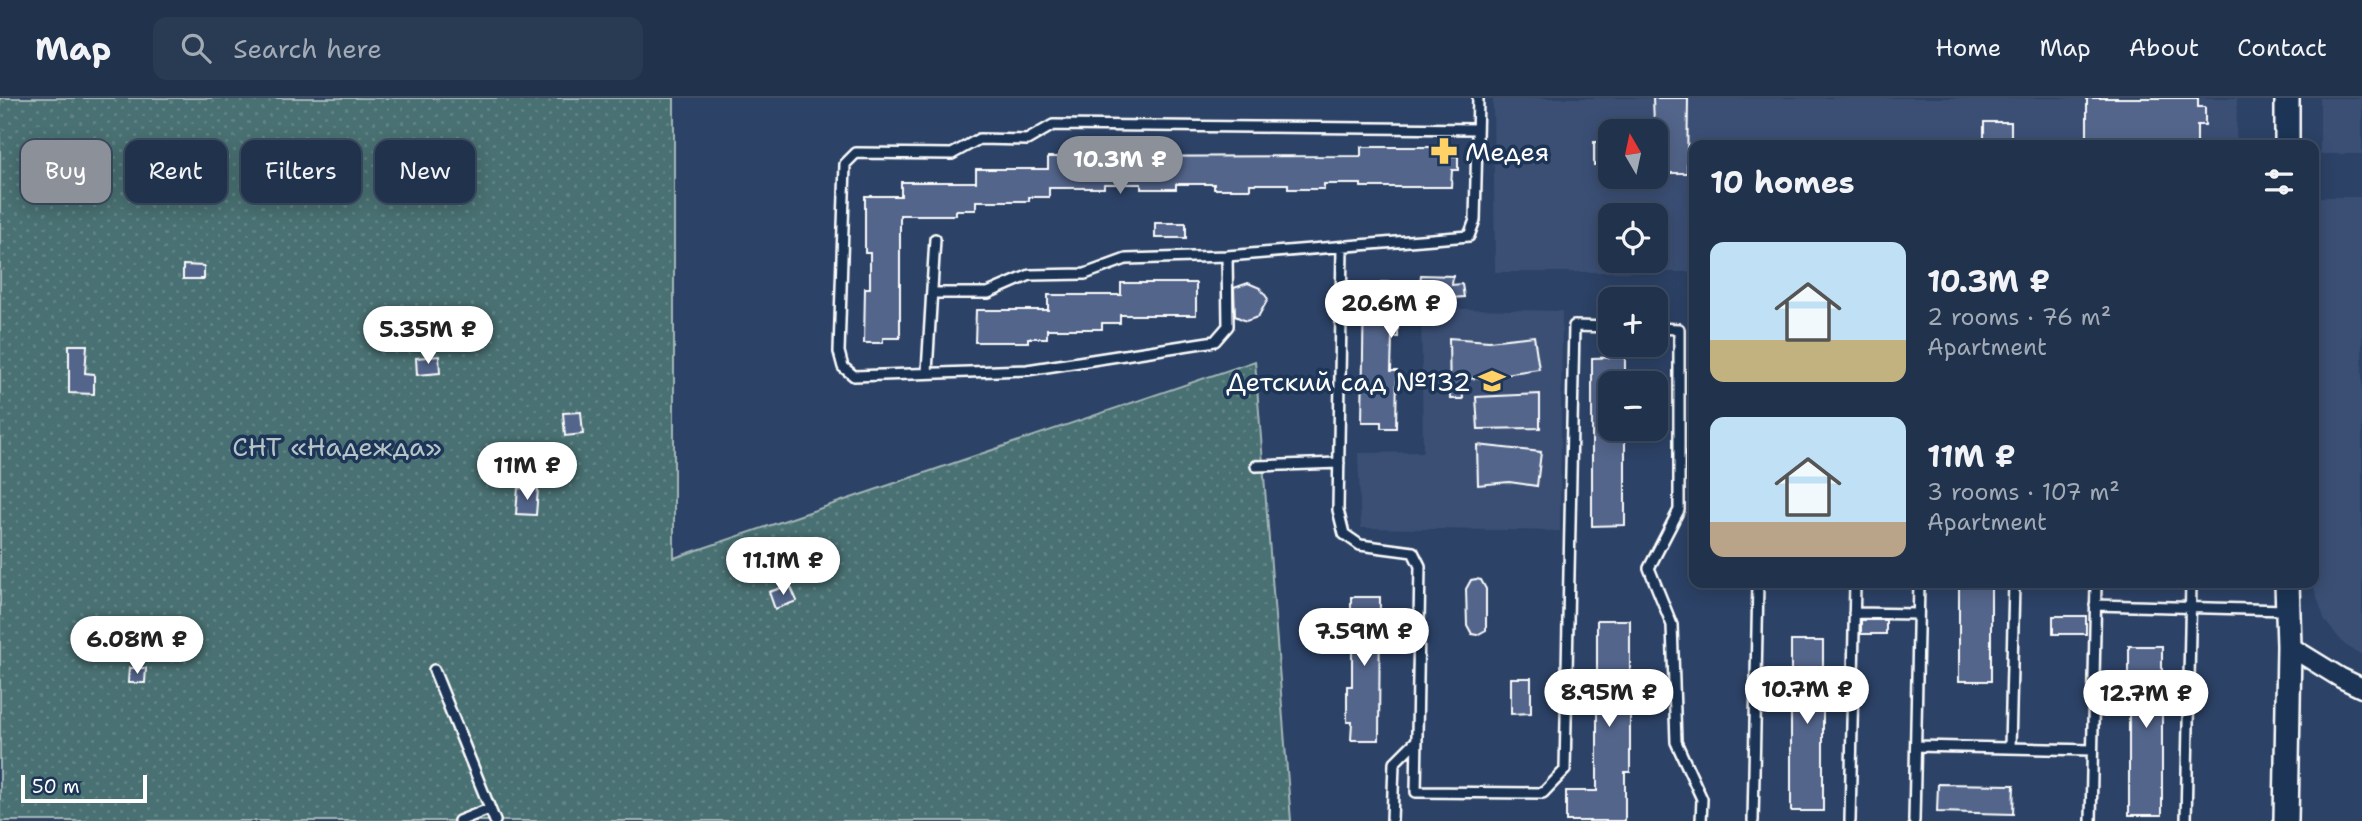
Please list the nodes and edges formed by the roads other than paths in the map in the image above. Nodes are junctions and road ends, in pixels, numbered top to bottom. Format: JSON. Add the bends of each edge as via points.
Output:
{"nodes":[{"id":1,"x":1478,"y":98,"type":"edge"},
{"id":2,"x":2287,"y":98,"type":"edge"},
{"id":3,"x":1477,"y":129,"type":"junction"},
{"id":4,"x":2287,"y":140,"type":"edge"},
{"id":5,"x":935,"y":239,"type":"dead end"},
{"id":6,"x":1342,"y":247,"type":"junction"},
{"id":7,"x":1227,"y":256,"type":"junction"},
{"id":8,"x":933,"y":293,"type":"junction"},
{"id":9,"x":1598,"y":327,"type":"edge"},
{"id":10,"x":1668,"y":329,"type":"edge"},
{"id":11,"x":927,"y":372,"type":"junction"},
{"id":12,"x":1339,"y":463,"type":"junction"},
{"id":13,"x":1256,"y":466,"type":"dead end"},
{"id":14,"x":1758,"y":588,"type":"edge"},
{"id":15,"x":1855,"y":588,"type":"edge"},
{"id":16,"x":1919,"y":588,"type":"edge"},
{"id":17,"x":2014,"y":588,"type":"edge"},
{"id":18,"x":2096,"y":588,"type":"edge"},
{"id":19,"x":2191,"y":588,"type":"edge"},
{"id":20,"x":2287,"y":588,"type":"edge"},
{"id":21,"x":2095,"y":605,"type":"junction"},
{"id":22,"x":2190,"y":607,"type":"junction"},
{"id":23,"x":2287,"y":610,"type":"junction"},
{"id":24,"x":1854,"y":613,"type":"junction"},
{"id":25,"x":1918,"y":614,"type":"junction"},
{"id":26,"x":2289,"y":646,"type":"junction"},
{"id":27,"x":435,"y":670,"type":"dead end"},
{"id":28,"x":2362,"y":688,"type":"edge"},
{"id":29,"x":1417,"y":740,"type":"junction"},
{"id":30,"x":1916,"y":746,"type":"junction"},
{"id":31,"x":2010,"y":748,"type":"junction"},
{"id":32,"x":2092,"y":750,"type":"junction"},
{"id":33,"x":489,"y":809,"type":"junction"},
{"id":34,"x":459,"y":821,"type":"edge"},
{"id":35,"x":495,"y":821,"type":"edge"},
{"id":36,"x":1392,"y":821,"type":"edge"},
{"id":37,"x":1702,"y":821,"type":"edge"},
{"id":38,"x":1753,"y":821,"type":"edge"},
{"id":39,"x":1850,"y":821,"type":"edge"},
{"id":40,"x":1914,"y":821,"type":"edge"},
{"id":41,"x":2091,"y":821,"type":"edge"},
{"id":42,"x":2186,"y":821,"type":"edge"},
{"id":43,"x":2286,"y":821,"type":"edge"}],
"edges":[{"from":1,"to":3,"type":"lane"},
{"from":2,"to":4,"type":"street"},
{"from":3,"to":6,"type":"lane","via":[[1475,220],[1469,236]]},
{"from":3,"to":11,"type":"lane","via":[[1054,125],[1027,140],[979,139],[952,154],[856,153],[845,164],[839,352],[843,366],[854,376]]},
{"from":5,"to":8,"type":"lane"},
{"from":6,"to":7,"type":"lane"},
{"from":6,"to":12,"type":"lane"},
{"from":7,"to":8,"type":"lane","via":[[1126,259],[1085,274],[1030,275],[988,293]]},
{"from":7,"to":11,"type":"lane","via":[[1228,326],[1215,341],[1027,370]]},
{"from":8,"to":11,"type":"lane"},
{"from":9,"to":29,"type":"lane","via":[[1574,326],[1565,770],[1543,793],[1416,792]]},
{"from":10,"to":37,"type":"lane","via":[[1679,329],[1679,510],[1649,568],[1672,625],[1676,743],[1702,799]]},
{"from":12,"to":13,"type":"lane"},
{"from":12,"to":29,"type":"lane","via":[[1338,510],[1344,534],[1360,545],[1413,552],[1420,566]]},
{"from":14,"to":38,"type":"lane"},
{"from":15,"to":24,"type":"lane"},
{"from":16,"to":25,"type":"lane"},
{"from":17,"to":31,"type":"lane"},
{"from":18,"to":21,"type":"lane"},
{"from":19,"to":22,"type":"lane"},
{"from":20,"to":23,"type":"street"},
{"from":21,"to":22,"type":"lane"},
{"from":21,"to":32,"type":"lane"},
{"from":22,"to":23,"type":"lane"},
{"from":22,"to":42,"type":"lane"},
{"from":23,"to":26,"type":"street"},
{"from":24,"to":25,"type":"lane"},
{"from":24,"to":39,"type":"lane"},
{"from":25,"to":30,"type":"lane"},
{"from":26,"to":28,"type":"street"},
{"from":26,"to":43,"type":"street"},
{"from":27,"to":33,"type":"lane"},
{"from":29,"to":36,"type":"lane","via":[[1394,764]]},
{"from":30,"to":31,"type":"lane"},
{"from":30,"to":40,"type":"lane"},
{"from":31,"to":32,"type":"lane"},
{"from":32,"to":41,"type":"lane"},
{"from":33,"to":34,"type":"lane"},
{"from":33,"to":35,"type":"lane"}]}
